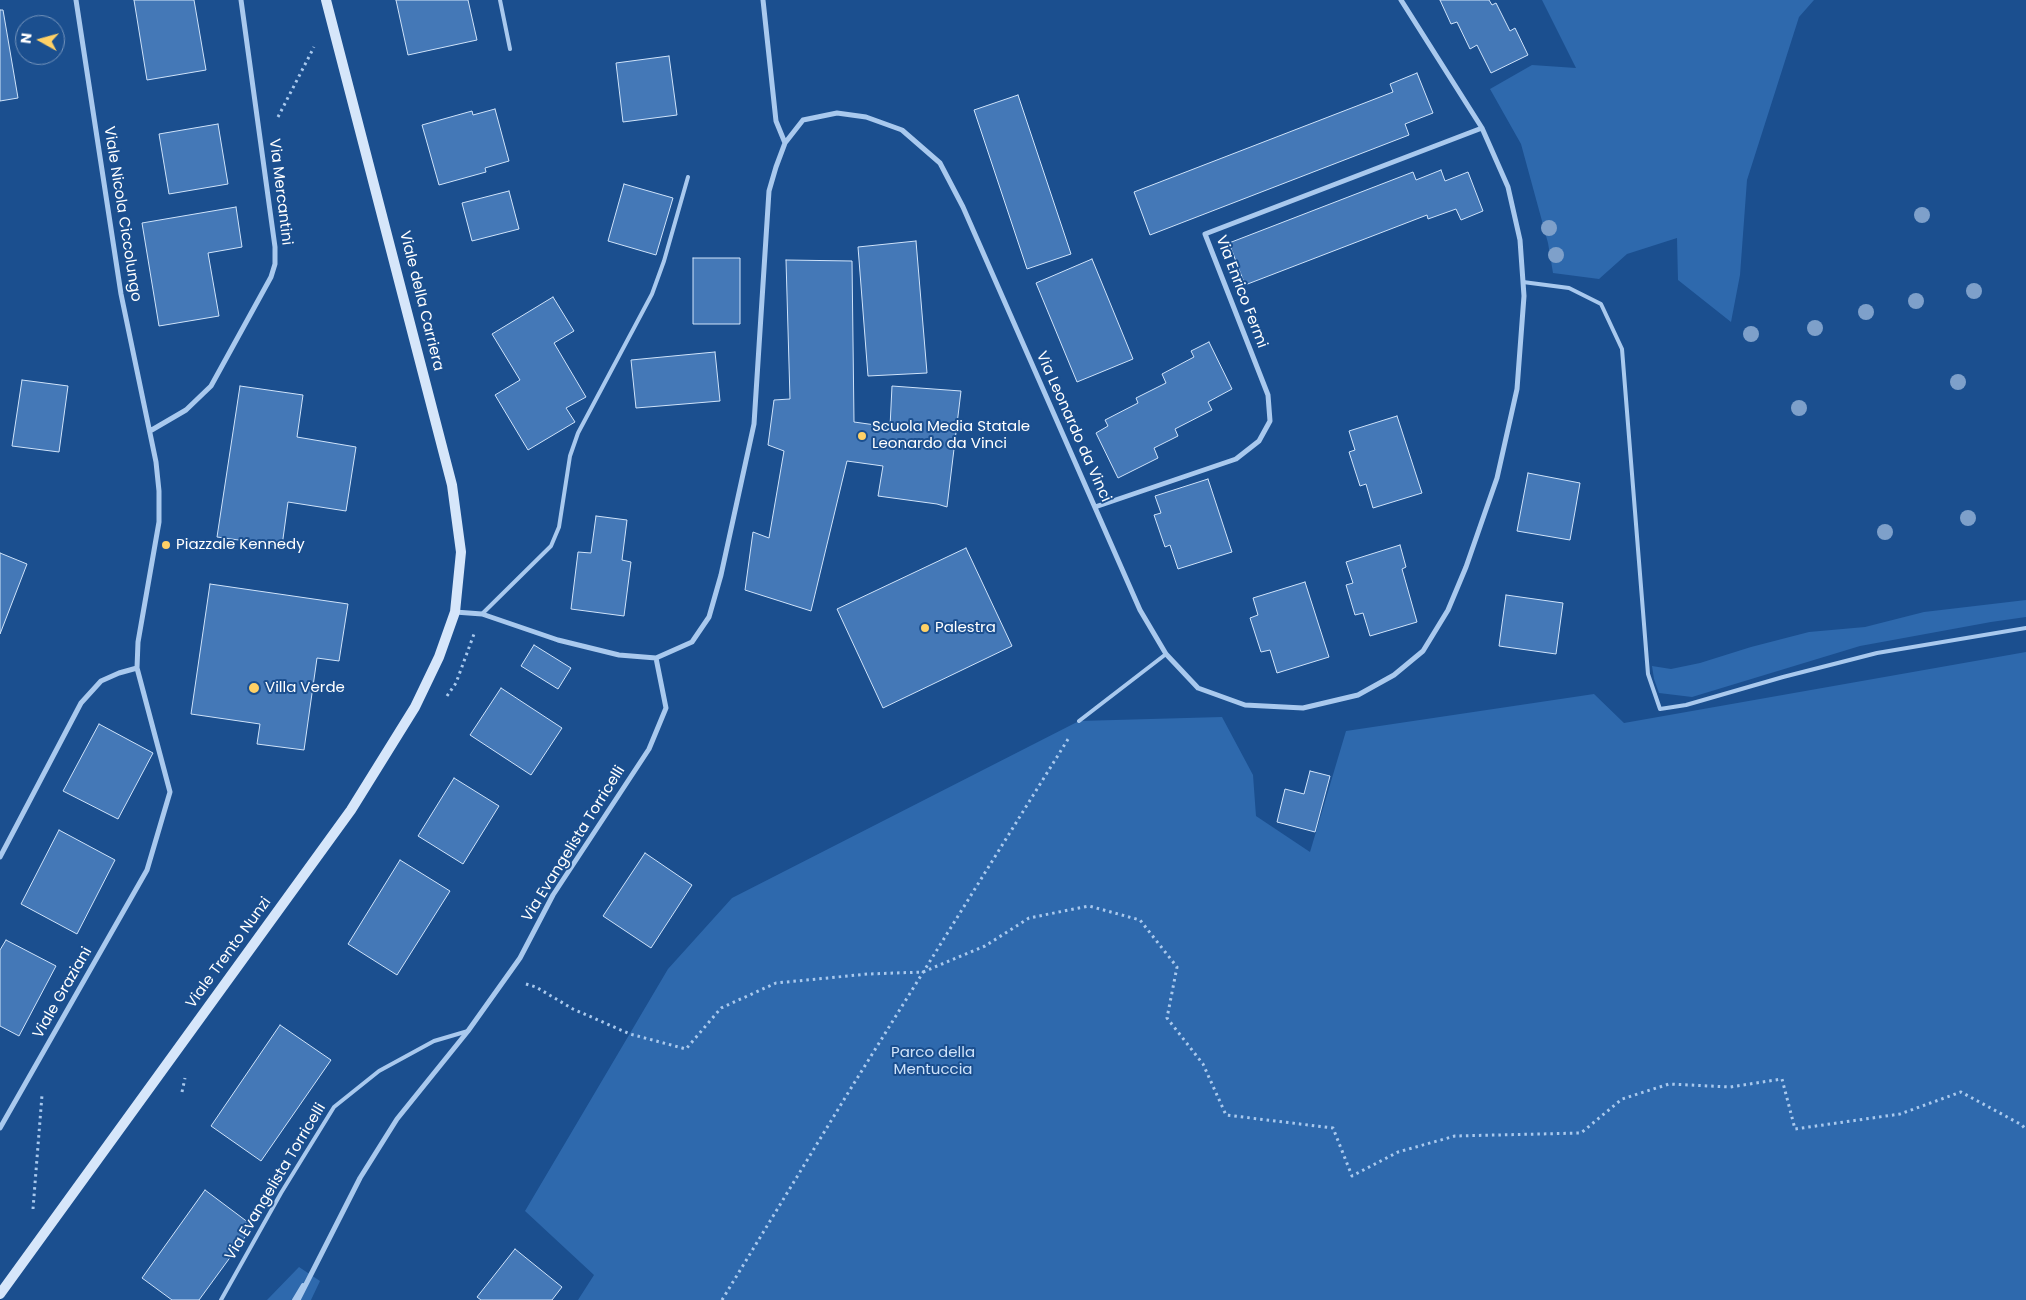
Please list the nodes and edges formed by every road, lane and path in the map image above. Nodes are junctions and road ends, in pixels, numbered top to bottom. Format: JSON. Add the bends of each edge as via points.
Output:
{"nodes":[{"id":1,"x":76,"y":0,"type":"edge"},
{"id":2,"x":241,"y":0,"type":"edge"},
{"id":3,"x":326,"y":0,"type":"edge"},
{"id":4,"x":500,"y":0,"type":"edge"},
{"id":5,"x":762,"y":0,"type":"edge"},
{"id":6,"x":1401,"y":0,"type":"edge"},
{"id":7,"x":330,"y":16,"type":"junction"},
{"id":8,"x":510,"y":49,"type":"dead end"},
{"id":9,"x":1482,"y":128,"type":"junction"},
{"id":10,"x":785,"y":143,"type":"junction"},
{"id":11,"x":262,"y":148,"type":"junction"},
{"id":12,"x":688,"y":177,"type":"dead end"},
{"id":13,"x":1523,"y":282,"type":"junction"},
{"id":14,"x":150,"y":431,"type":"junction"},
{"id":15,"x":1095,"y":507,"type":"junction"},
{"id":16,"x":455,"y":612,"type":"junction"},
{"id":17,"x":482,"y":614,"type":"junction"},
{"id":18,"x":2026,"y":628,"type":"edge"},
{"id":19,"x":1166,"y":654,"type":"junction"},
{"id":20,"x":656,"y":658,"type":"junction"},
{"id":21,"x":137,"y":668,"type":"junction"},
{"id":22,"x":1080,"y":720,"type":"joint"},
{"id":23,"x":0,"y":858,"type":"edge"},
{"id":24,"x":923,"y":972,"type":"junction"},
{"id":25,"x":506,"y":978,"type":"junction"},
{"id":26,"x":468,"y":1031,"type":"junction"},
{"id":27,"x":43,"y":1086,"type":"dead end"},
{"id":28,"x":0,"y":1128,"type":"edge"},
{"id":29,"x":2026,"y":1130,"type":"edge"},
{"id":30,"x":33,"y":1213,"type":"dead end"},
{"id":31,"x":0,"y":1294,"type":"edge"},
{"id":32,"x":221,"y":1300,"type":"edge"},
{"id":33,"x":296,"y":1300,"type":"edge"},
{"id":34,"x":722,"y":1300,"type":"edge"}],
"edges":[{"from":1,"to":14,"type":"street","name":"Viale Nicola Ciccolungo","via":[[121,294]]},
{"from":2,"to":11,"type":"street","name":"Via Mercantini"},
{"from":3,"to":7,"type":"main road","name":"Viale della Carriera"},
{"from":4,"to":8,"type":"lane"},
{"from":5,"to":10,"type":"street","via":[[776,120]]},
{"from":6,"to":9,"type":"street","name":"Via Leonardo da Vinci"},
{"from":7,"to":11,"type":"path"},
{"from":7,"to":16,"type":"main road","name":"Viale della Carriera","via":[[452,485],[461,552]]},
{"from":9,"to":13,"type":"street","name":"Via Leonardo da Vinci","via":[[1508,187],[1520,240]]},
{"from":9,"to":15,"type":"street","name":"Via Enrico Fermi","via":[[1205,234],[1268,395],[1270,421],[1259,441],[1236,459]]},
{"from":10,"to":15,"type":"street","name":"Via Leonardo da Vinci","via":[[804,120],[837,114],[866,118],[902,130],[940,163],[963,207]]},
{"from":10,"to":20,"type":"street","name":"Via Leonardo da Vinci","via":[[770,191],[754,424],[721,575],[709,617],[692,642]]},
{"from":11,"to":14,"type":"street","name":"Via Mercantini","via":[[275,247],[271,277],[212,385],[186,410]]},
{"from":12,"to":17,"type":"lane","via":[[652,294],[578,433],[570,456],[559,527],[551,546]]},
{"from":13,"to":18,"type":"lane","via":[[1569,288],[1601,304],[1622,349],[1648,674],[1660,709],[1686,705],[1877,653]]},
{"from":13,"to":19,"type":"street","name":"Via Leonardo da Vinci","via":[[1517,389],[1497,478],[1448,610],[1424,651],[1394,675],[1358,695],[1303,708],[1245,705],[1198,688]]},
{"from":14,"to":21,"type":"street","via":[[158,491],[158,522],[138,642]]},
{"from":15,"to":19,"type":"street","name":"Via Leonardo da Vinci","via":[[1140,610]]},
{"from":16,"to":17,"type":"street","name":"Via Leonardo da Vinci"},
{"from":16,"to":31,"type":"main road","name":"Viale Trento Nunzi","via":[[439,657],[415,707],[351,810]]},
{"from":17,"to":20,"type":"street","name":"Via Leonardo da Vinci","via":[[558,640],[619,655]]},
{"from":19,"to":22,"type":"lane"},
{"from":20,"to":25,"type":"street","name":"Via Evangelista Torricelli","via":[[666,708],[649,748],[566,874]]},
{"from":21,"to":23,"type":"street","via":[[101,681],[81,703]]},
{"from":21,"to":28,"type":"street","name":"Viale Graziani","via":[[170,792],[147,870]]},
{"from":22,"to":24,"type":"path"},
{"from":24,"to":25,"type":"path","via":[[776,983],[721,1008],[686,1049],[630,1034],[573,1009],[536,987]]},
{"from":24,"to":29,"type":"path","via":[[985,946],[1029,918],[1089,906],[1140,920],[1177,967],[1167,1018],[1203,1064],[1226,1115],[1333,1128],[1352,1176],[1398,1152],[1455,1136],[1581,1134],[1622,1099],[1669,1084],[1730,1087],[1782,1079],[1795,1129],[1900,1114],[1961,1092]]},
{"from":24,"to":34,"type":"path"},
{"from":25,"to":26,"type":"street","name":"Via Evangelista Torricelli"},
{"from":26,"to":32,"type":"lane","name":"Via Evangelista Torricelli","via":[[434,1041],[379,1071],[334,1107],[281,1192]]},
{"from":26,"to":33,"type":"street","name":"Via Evangelista Torricelli","via":[[396,1119],[360,1178]]},
{"from":27,"to":30,"type":"path"}]}
